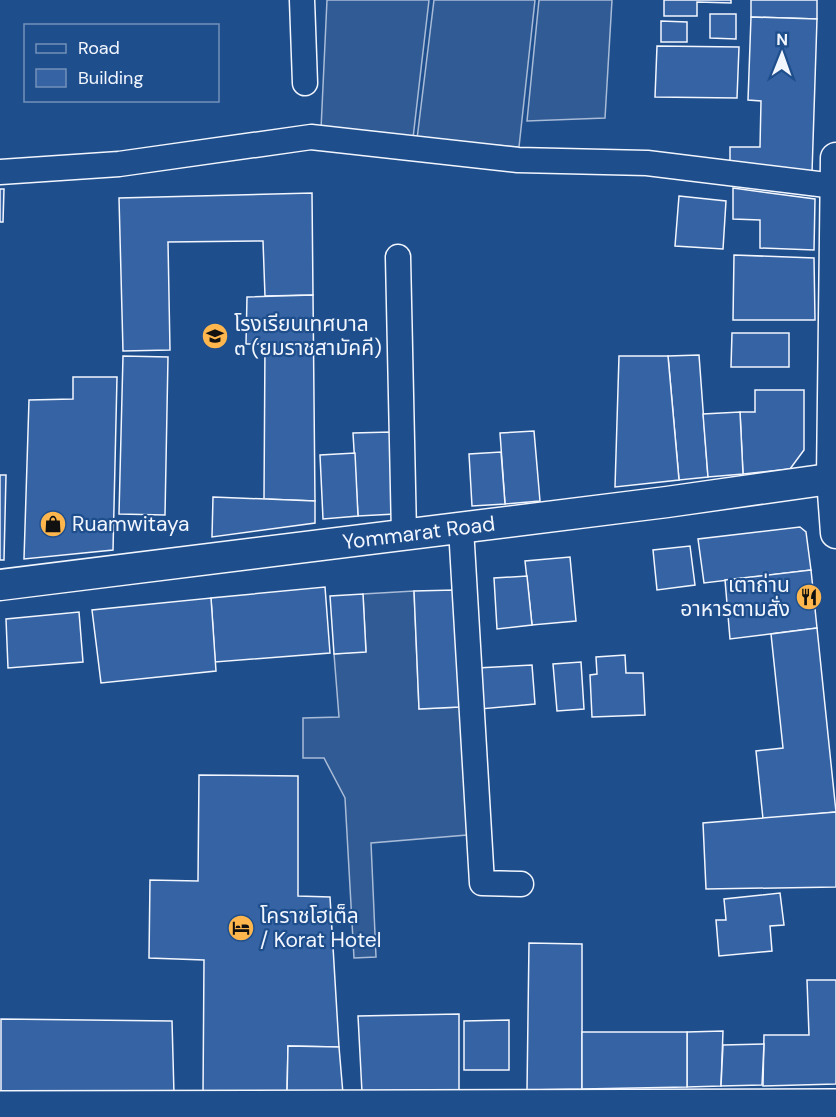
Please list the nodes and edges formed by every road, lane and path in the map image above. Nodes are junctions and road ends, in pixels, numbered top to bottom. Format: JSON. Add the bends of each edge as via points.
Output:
{"nodes":[{"id":1,"x":302,"y":0,"type":"edge"},
{"id":2,"x":305,"y":82,"type":"dead end"},
{"id":3,"x":836,"y":158,"type":"edge"},
{"id":4,"x":836,"y":165,"type":"edge"},
{"id":5,"x":0,"y":172,"type":"edge"},
{"id":6,"x":835,"y":186,"type":"edge"},
{"id":7,"x":398,"y":256,"type":"dead end"},
{"id":8,"x":834,"y":478,"type":"edge"},
{"id":9,"x":461,"y":528,"type":"junction"},
{"id":10,"x":836,"y":533,"type":"edge"},
{"id":11,"x":404,"y":534,"type":"junction"},
{"id":12,"x":0,"y":585,"type":"edge"},
{"id":13,"x":521,"y":884,"type":"dead end"},
{"id":14,"x":836,"y":1106,"type":"edge"},
{"id":15,"x":0,"y":1108,"type":"edge"},
{"id":16,"x":209,"y":1113,"type":"edge"},
{"id":17,"x":463,"y":1113,"type":"edge"}],
"edges":[{"from":1,"to":2,"type":"street"},
{"from":3,"to":4,"type":"street"},
{"from":4,"to":6,"type":"street"},
{"from":5,"to":6,"type":"street","via":[[119,164],[311,137],[518,160],[647,163]]},
{"from":6,"to":8,"type":"street"},
{"from":7,"to":11,"type":"street"},
{"from":8,"to":9,"type":"street","name":"Yommarat Road"},
{"from":8,"to":10,"type":"street"},
{"from":9,"to":11,"type":"street","name":"Yommarat Road"},
{"from":9,"to":13,"type":"street","via":[[482,883]]},
{"from":11,"to":12,"type":"street","name":"Yommarat Road"},
{"from":14,"to":17,"type":"main road"},
{"from":15,"to":16,"type":"main road"},
{"from":16,"to":17,"type":"main road"}]}
